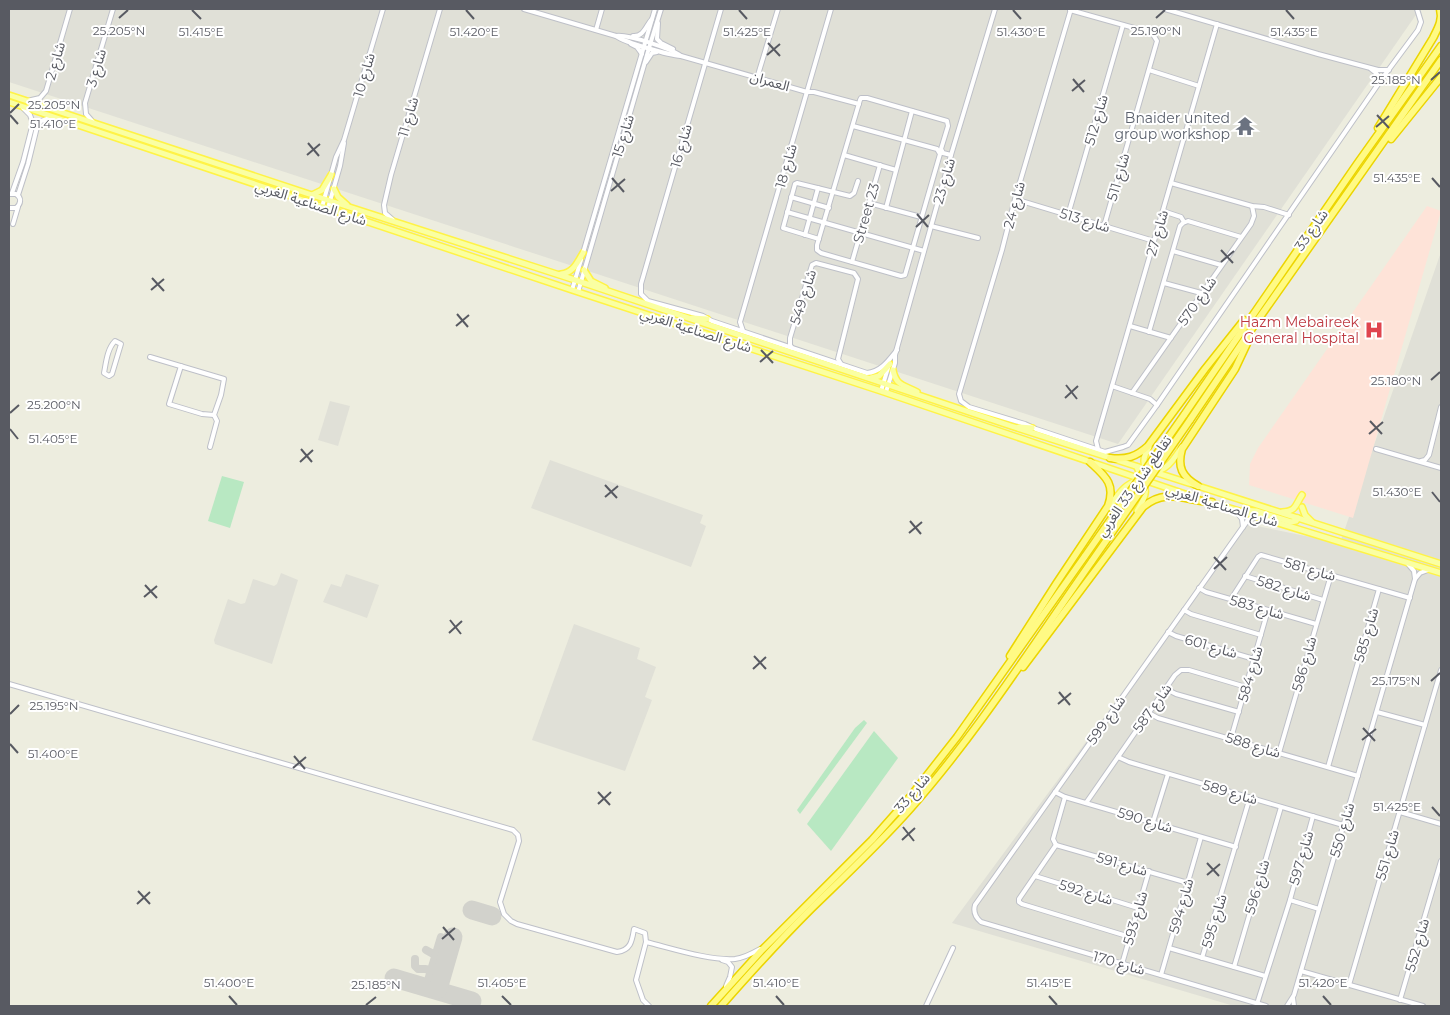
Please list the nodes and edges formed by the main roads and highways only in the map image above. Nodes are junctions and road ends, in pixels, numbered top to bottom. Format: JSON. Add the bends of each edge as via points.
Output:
{"nodes":[{"id":1,"x":1440,"y":9,"type":"edge"},
{"id":2,"x":1441,"y":46,"type":"edge"},
{"id":3,"x":1441,"y":60,"type":"edge"},
{"id":4,"x":1441,"y":77,"type":"edge"},
{"id":5,"x":9,"y":95,"type":"edge"},
{"id":6,"x":9,"y":102,"type":"edge"},
{"id":7,"x":1364,"y":153,"type":"junction"},
{"id":8,"x":1372,"y":160,"type":"junction"},
{"id":9,"x":331,"y":175,"type":"road end"},
{"id":10,"x":334,"y":189,"type":"road end"},
{"id":11,"x":312,"y":195,"type":"junction"},
{"id":12,"x":350,"y":207,"type":"junction"},
{"id":13,"x":583,"y":253,"type":"road end"},
{"id":14,"x":584,"y":270,"type":"road end"},
{"id":15,"x":557,"y":275,"type":"junction"},
{"id":16,"x":616,"y":295,"type":"junction"},
{"id":17,"x":1259,"y":305,"type":"junction"},
{"id":18,"x":686,"y":318,"type":"junction"},
{"id":19,"x":707,"y":318,"type":"road end"},
{"id":20,"x":1255,"y":324,"type":"junction"},
{"id":21,"x":890,"y":364,"type":"road end"},
{"id":22,"x":893,"y":370,"type":"road end"},
{"id":23,"x":866,"y":378,"type":"junction"},
{"id":24,"x":926,"y":397,"type":"junction"},
{"id":25,"x":1184,"y":415,"type":"joint"},
{"id":26,"x":1190,"y":420,"type":"joint"},
{"id":27,"x":1011,"y":426,"type":"junction"},
{"id":28,"x":1032,"y":428,"type":"road end"},
{"id":29,"x":1151,"y":442,"type":"junction"},
{"id":30,"x":1185,"y":443,"type":"junction"},
{"id":31,"x":1110,"y":458,"type":"junction"},
{"id":32,"x":1090,"y":462,"type":"junction"},
{"id":33,"x":1137,"y":467,"type":"junction"},
{"id":34,"x":1149,"y":470,"type":"junction"},
{"id":35,"x":1158,"y":474,"type":"junction"},
{"id":36,"x":1139,"y":478,"type":"junction"},
{"id":37,"x":1151,"y":478,"type":"junction"},
{"id":38,"x":1157,"y":485,"type":"junction"},
{"id":39,"x":1198,"y":486,"type":"junction"},
{"id":40,"x":1302,"y":495,"type":"dead end"},
{"id":41,"x":1212,"y":502,"type":"junction"},
{"id":42,"x":1302,"y":507,"type":"dead end"},
{"id":43,"x":1238,"y":510,"type":"junction"},
{"id":44,"x":1279,"y":512,"type":"junction"},
{"id":45,"x":1100,"y":519,"type":"junction"},
{"id":46,"x":1295,"y":522,"type":"junction"},
{"id":47,"x":1314,"y":524,"type":"junction"},
{"id":48,"x":1125,"y":530,"type":"junction"},
{"id":49,"x":1085,"y":556,"type":"joint"},
{"id":50,"x":1092,"y":561,"type":"joint"},
{"id":51,"x":1441,"y":564,"type":"edge"},
{"id":52,"x":1441,"y":573,"type":"edge"},
{"id":53,"x":1003,"y":673,"type":"junction"},
{"id":54,"x":993,"y":702,"type":"junction"},
{"id":55,"x":719,"y":1003,"type":"edge"},
{"id":56,"x":711,"y":1006,"type":"edge"}],
"edges":[{"from":1,"to":7,"type":"highway","via":[[1440,23],[1433,38]]},
{"from":2,"to":7,"type":"highway","name":"شارع 33"},
{"from":3,"to":8,"type":"highway","name":"شارع 33"},
{"from":4,"to":8,"type":"highway"},
{"from":5,"to":11,"type":"main road","name":"شارع الصناعية الغربي"},
{"from":6,"to":32,"type":"main road","name":"شارع الصناعية الغربي"},
{"from":7,"to":17,"type":"highway","name":"شارع 33"},
{"from":8,"to":20,"type":"highway","name":"شارع 33"},
{"from":9,"to":11,"type":"main road","via":[[322,190]]},
{"from":10,"to":12,"type":"main road"},
{"from":11,"to":12,"type":"main road","name":"شارع الصناعية الغربي"},
{"from":12,"to":15,"type":"main road","name":"شارع الصناعية الغربي"},
{"from":13,"to":15,"type":"main road","via":[[570,272]]},
{"from":14,"to":16,"type":"main road","via":[[591,281]]},
{"from":15,"to":16,"type":"main road","name":"شارع الصناعية الغربي"},
{"from":16,"to":18,"type":"main road","name":"شارع الصناعية الغربي"},
{"from":17,"to":25,"type":"highway","name":"شارع 33"},
{"from":17,"to":29,"type":"highway","via":[[1209,364]]},
{"from":18,"to":19,"type":"main road"},
{"from":18,"to":23,"type":"main road","name":"شارع الصناعية الغربي"},
{"from":20,"to":26,"type":"highway","name":"شارع 33"},
{"from":20,"to":30,"type":"highway","via":[[1235,369]]},
{"from":21,"to":23,"type":"main road","via":[[879,376]]},
{"from":22,"to":24,"type":"main road","via":[[898,383]]},
{"from":23,"to":24,"type":"main road","name":"شارع الصناعية الغربي"},
{"from":24,"to":27,"type":"main road","name":"شارع الصناعية الغربي"},
{"from":25,"to":49,"type":"highway","name":"تقاطع شارع 33 الغربي","bridge":true},
{"from":26,"to":50,"type":"highway","name":"تقاطع شارع 33 الغربي","bridge":true},
{"from":27,"to":28,"type":"main road"},
{"from":27,"to":31,"type":"main road","name":"شارع الصناعية الغربي"},
{"from":29,"to":31,"type":"highway","via":[[1132,457]]},
{"from":29,"to":34,"type":"main road","via":[[1144,460],[1144,466]]},
{"from":30,"to":34,"type":"main road","via":[[1167,466],[1157,472]]},
{"from":30,"to":39,"type":"highway","via":[[1180,456],[1181,469],[1187,479]]},
{"from":31,"to":33,"type":"main road","name":"شارع الصناعية الغربي"},
{"from":32,"to":36,"type":"main road","name":"شارع الصناعية الغربي"},
{"from":32,"to":45,"type":"highway","via":[[1105,476],[1110,487],[1110,500]]},
{"from":33,"to":34,"type":"main road","name":"شارع الصناعية الغربي"},
{"from":33,"to":36,"type":"main road"},
{"from":34,"to":35,"type":"main road","name":"شارع الصناعية الغربي"},
{"from":34,"to":36,"type":"main road"},
{"from":34,"to":37,"type":"main road"},
{"from":35,"to":37,"type":"main road"},
{"from":35,"to":39,"type":"main road","name":"شارع الصناعية الغربي"},
{"from":36,"to":37,"type":"main road"},
{"from":36,"to":38,"type":"main road","name":"شارع الصناعية الغربي"},
{"from":36,"to":45,"type":"main road","via":[[1124,487]]},
{"from":36,"to":48,"type":"main road","via":[[1146,490],[1145,497]]},
{"from":37,"to":38,"type":"main road"},
{"from":38,"to":41,"type":"main road","name":"شارع الصناعية الغربي"},
{"from":39,"to":44,"type":"main road","name":"شارع الصناعية الغربي"},
{"from":40,"to":44,"type":"main road","via":[[1294,509]]},
{"from":41,"to":43,"type":"main road","name":"شارع الصناعية الغربي"},
{"from":41,"to":48,"type":"highway","via":[[1175,496],[1156,498],[1140,510]]},
{"from":42,"to":47,"type":"main road","via":[[1304,515]]},
{"from":43,"to":46,"type":"main road","name":"شارع الصناعية الغربي"},
{"from":43,"to":46,"type":"main road","via":[[1252,510]]},
{"from":44,"to":46,"type":"main road","name":"شارع الصناعية الغربي"},
{"from":45,"to":53,"type":"highway","via":[[1015,647]]},
{"from":46,"to":47,"type":"main road","name":"شارع الصناعية الغربي"},
{"from":46,"to":52,"type":"main road","name":"شارع الصناعية الغربي"},
{"from":47,"to":51,"type":"main road","name":"شارع الصناعية الغربي"},
{"from":48,"to":54,"type":"highway"},
{"from":49,"to":53,"type":"highway","name":"شارع 33"},
{"from":50,"to":54,"type":"highway","name":"شارع 33"},
{"from":53,"to":55,"type":"highway","name":"شارع 33","via":[[904,804],[778,934]]},
{"from":54,"to":55,"type":"highway","name":"شارع 33","via":[[910,809]]},
{"from":55,"to":56,"type":"highway","name":"شارع 33"}]}
